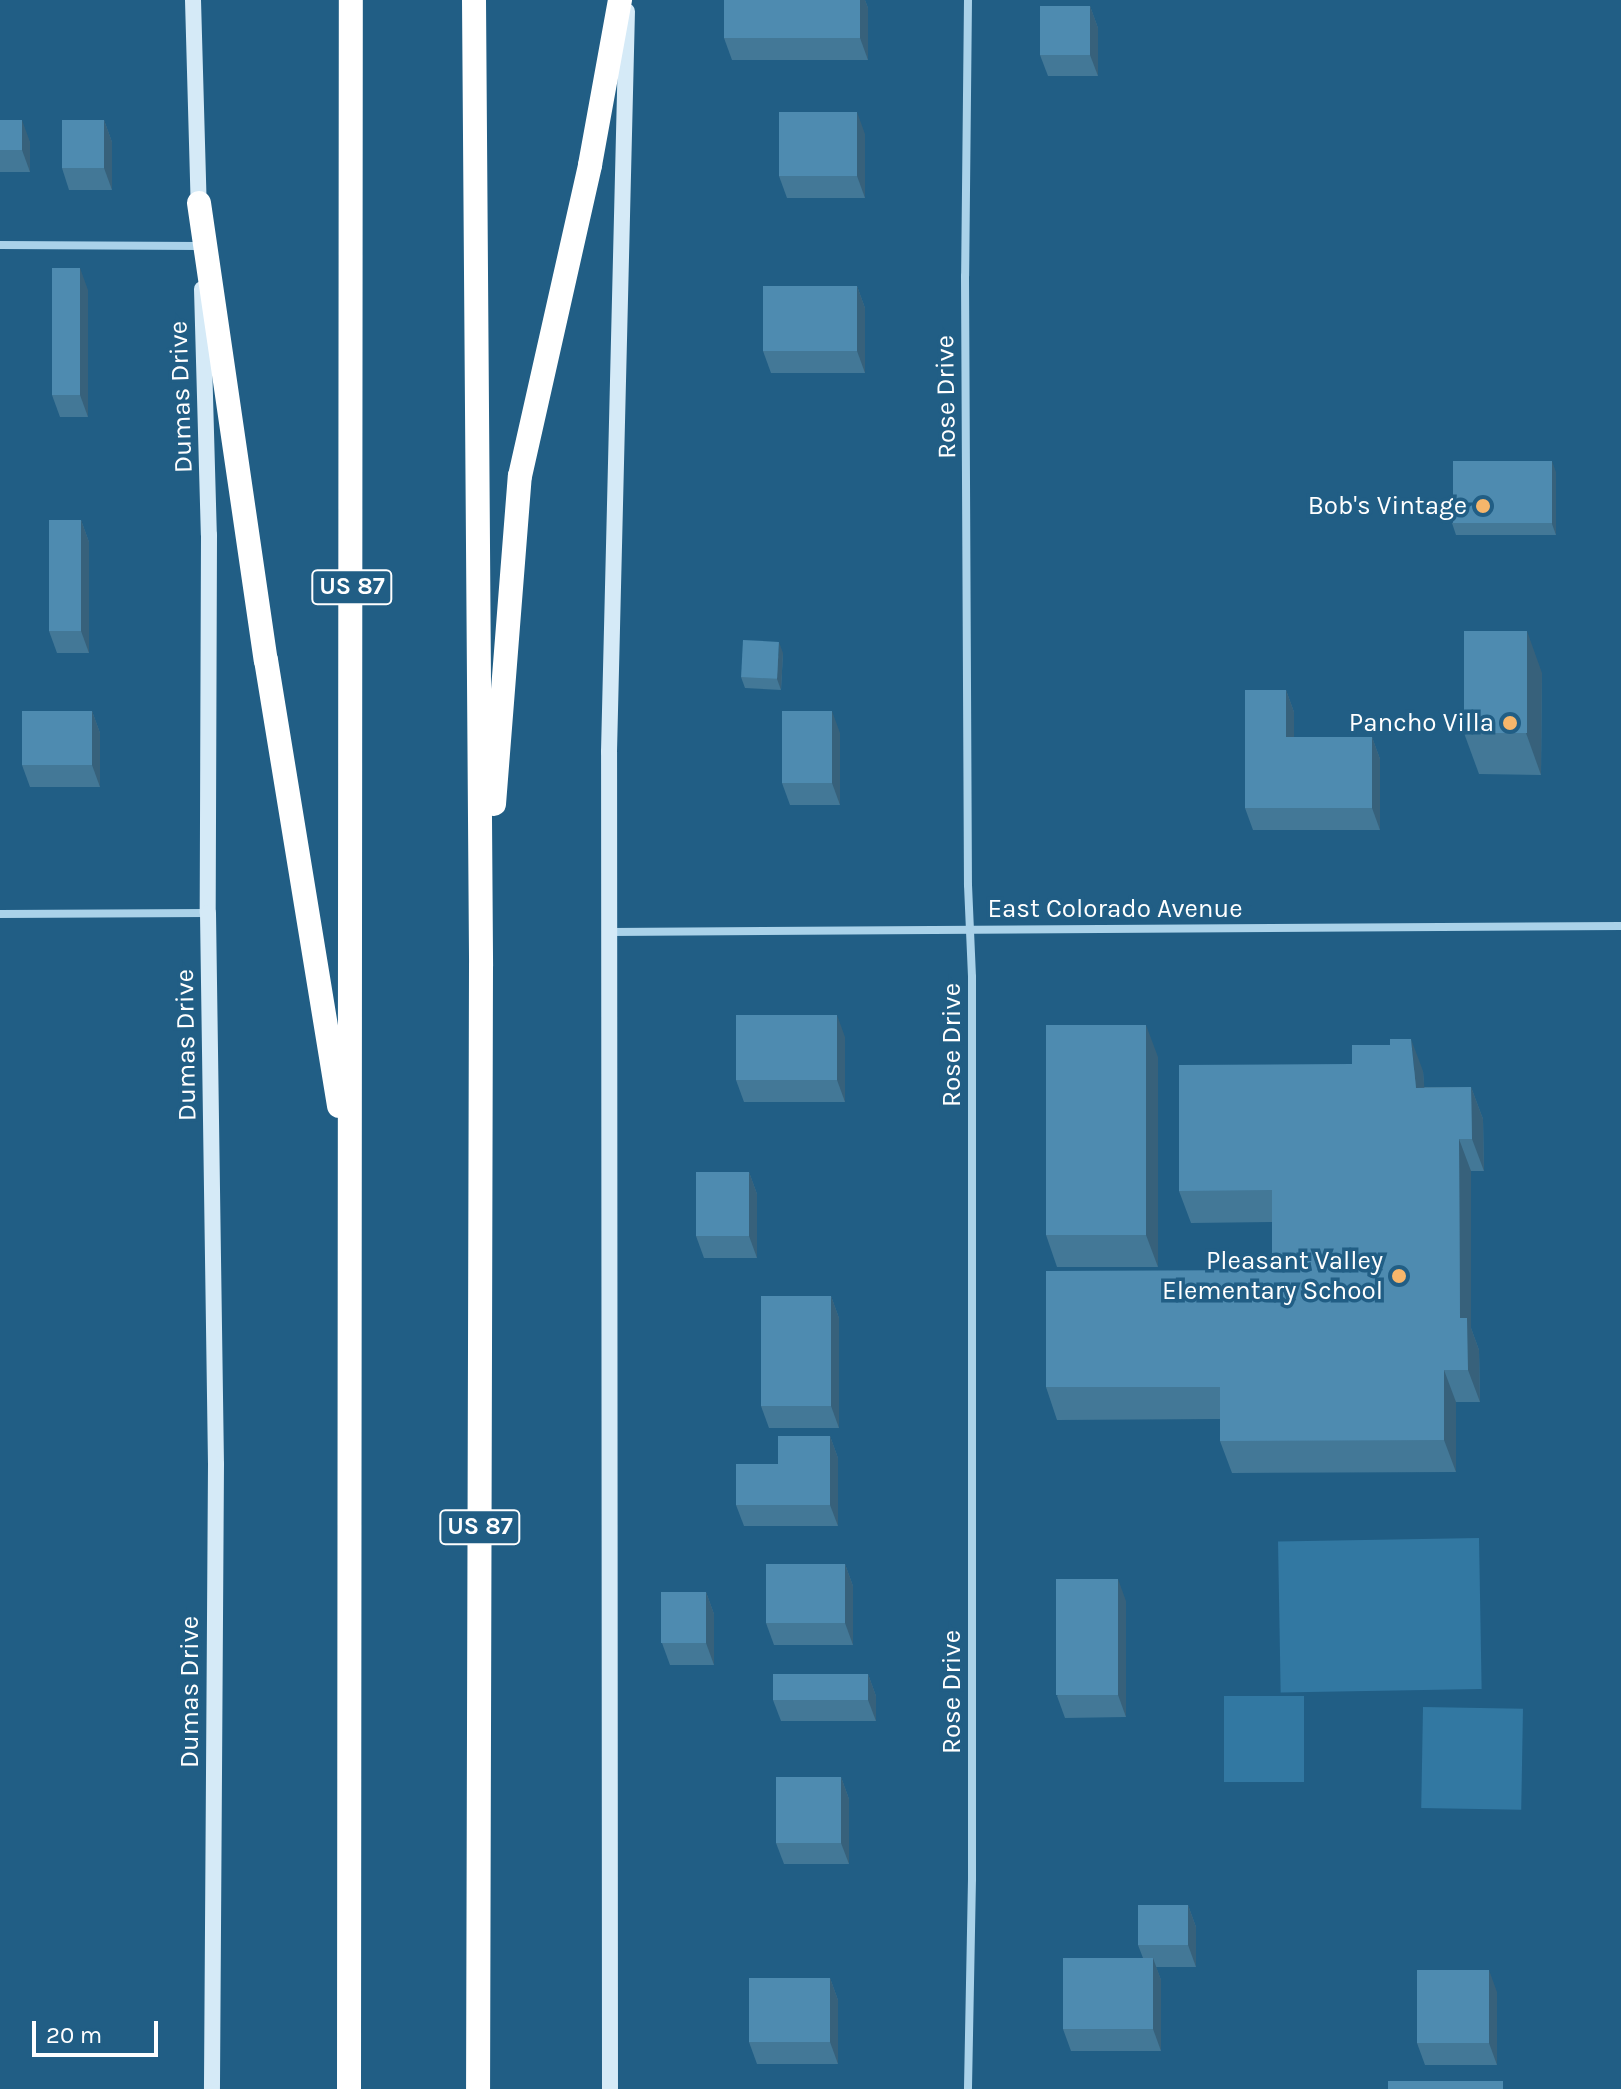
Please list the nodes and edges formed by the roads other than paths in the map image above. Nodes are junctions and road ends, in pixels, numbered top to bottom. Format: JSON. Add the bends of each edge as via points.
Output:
{"nodes":[{"id":1,"x":193,"y":0,"type":"edge"},
{"id":2,"x":351,"y":0,"type":"edge"},
{"id":3,"x":474,"y":0,"type":"edge"},
{"id":4,"x":620,"y":0,"type":"edge"},
{"id":5,"x":627,"y":0,"type":"edge"},
{"id":6,"x":968,"y":0,"type":"edge"},
{"id":7,"x":199,"y":203,"type":"junction"},
{"id":8,"x":0,"y":245,"type":"edge"},
{"id":9,"x":200,"y":246,"type":"junction"},
{"id":10,"x":208,"y":913,"type":"junction"},
{"id":11,"x":0,"y":914,"type":"edge"},
{"id":12,"x":1621,"y":926,"type":"edge"},
{"id":13,"x":970,"y":929,"type":"junction"},
{"id":14,"x":610,"y":932,"type":"junction"},
{"id":15,"x":481,"y":966,"type":"junction"},
{"id":16,"x":351,"y":1175,"type":"junction"},
{"id":17,"x":212,"y":2089,"type":"edge"},
{"id":18,"x":349,"y":2089,"type":"edge"},
{"id":19,"x":478,"y":2089,"type":"edge"},
{"id":20,"x":610,"y":2089,"type":"edge"},
{"id":21,"x":968,"y":2089,"type":"edge"}],
"edges":[{"from":1,"to":7,"type":"main road","name":"Dumas Drive"},
{"from":2,"to":16,"type":"highway","number":"US 87"},
{"from":3,"to":15,"type":"highway","number":"US 87"},
{"from":4,"to":15,"type":"highway","via":[[590,165],[520,476]]},
{"from":5,"to":14,"type":"main road","via":[[609,752]]},
{"from":6,"to":13,"type":"street","name":"Rose Drive"},
{"from":7,"to":9,"type":"main road","name":"Dumas Drive"},
{"from":7,"to":16,"type":"highway","via":[[266,660]]},
{"from":8,"to":9,"type":"street"},
{"from":9,"to":10,"type":"main road","name":"Dumas Drive","via":[[209,535]]},
{"from":10,"to":11,"type":"street"},
{"from":10,"to":17,"type":"main road","name":"Dumas Drive","via":[[216,1464]]},
{"from":12,"to":13,"type":"street","name":"East Colorado Avenue"},
{"from":13,"to":14,"type":"street","name":"East Colorado Avenue"},
{"from":13,"to":21,"type":"street","name":"Rose Drive"},
{"from":14,"to":20,"type":"main road"},
{"from":15,"to":19,"type":"highway","number":"US 87"},
{"from":16,"to":18,"type":"highway","number":"US 87"}]}
